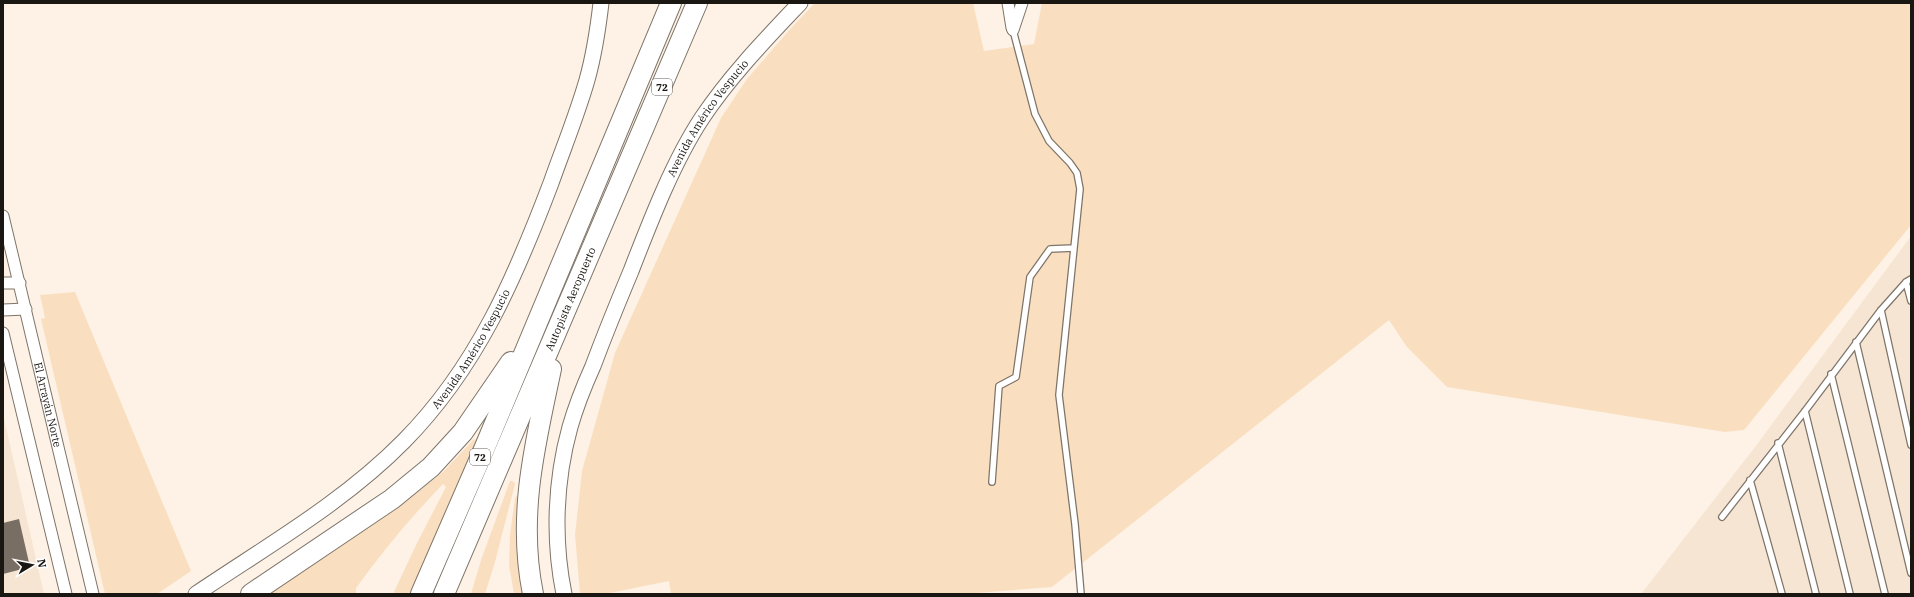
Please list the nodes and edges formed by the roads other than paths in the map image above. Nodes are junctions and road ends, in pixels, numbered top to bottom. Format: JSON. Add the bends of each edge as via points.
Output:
{"nodes":[{"id":1,"x":601,"y":3,"type":"edge"},
{"id":2,"x":671,"y":3,"type":"edge"},
{"id":3,"x":697,"y":3,"type":"edge"},
{"id":4,"x":800,"y":3,"type":"edge"},
{"id":5,"x":1008,"y":3,"type":"edge"},
{"id":6,"x":1022,"y":3,"type":"edge"},
{"id":7,"x":1013,"y":30,"type":"junction"},
{"id":8,"x":3,"y":216,"type":"edge"},
{"id":9,"x":1074,"y":248,"type":"junction"},
{"id":10,"x":1909,"y":280,"type":"edge"},
{"id":11,"x":3,"y":283,"type":"edge"},
{"id":12,"x":20,"y":283,"type":"junction"},
{"id":13,"x":1911,"y":301,"type":"edge"},
{"id":14,"x":26,"y":309,"type":"junction"},
{"id":15,"x":3,"y":310,"type":"edge"},
{"id":16,"x":1881,"y":310,"type":"junction"},
{"id":17,"x":538,"y":320,"type":"junction"},
{"id":18,"x":558,"y":331,"type":"junction"},
{"id":19,"x":3,"y":333,"type":"edge"},
{"id":20,"x":1856,"y":342,"type":"junction"},
{"id":21,"x":1831,"y":374,"type":"junction"},
{"id":22,"x":1805,"y":411,"type":"junction"},
{"id":23,"x":1778,"y":443,"type":"junction"},
{"id":24,"x":1911,"y":445,"type":"edge"},
{"id":25,"x":1750,"y":480,"type":"junction"},
{"id":26,"x":992,"y":482,"type":"dead end"},
{"id":27,"x":1722,"y":517,"type":"dead end"},
{"id":28,"x":1911,"y":573,"type":"edge"},
{"id":29,"x":66,"y":594,"type":"edge"},
{"id":30,"x":93,"y":594,"type":"edge"},
{"id":31,"x":196,"y":594,"type":"edge"},
{"id":32,"x":251,"y":594,"type":"edge"},
{"id":33,"x":421,"y":594,"type":"edge"},
{"id":34,"x":444,"y":594,"type":"edge"},
{"id":35,"x":533,"y":594,"type":"edge"},
{"id":36,"x":564,"y":594,"type":"edge"},
{"id":37,"x":1081,"y":594,"type":"edge"},
{"id":38,"x":1782,"y":594,"type":"edge"},
{"id":39,"x":1816,"y":594,"type":"edge"},
{"id":40,"x":1850,"y":594,"type":"edge"},
{"id":41,"x":1885,"y":594,"type":"edge"}],
"edges":[{"from":1,"to":31,"type":"street","name":"Avenida Américo Vespucio","via":[[587,80],[543,203],[501,304],[462,370],[424,419],[381,462],[309,517]]},
{"from":2,"to":17,"type":"highway","name":"Autopista Aeropuerto","number":"72"},
{"from":3,"to":18,"type":"highway","name":"Autopista Aeropuerto","number":"72"},
{"from":4,"to":36,"type":"street","name":"Avenida Américo Vespucio","via":[[729,81],[701,120],[663,196],[608,326],[577,404],[562,464],[557,526],[559,566]]},
{"from":5,"to":7,"type":"street"},
{"from":6,"to":7,"type":"street"},
{"from":7,"to":9,"type":"lane","via":[[1034,114],[1049,142],[1077,173],[1080,189]]},
{"from":8,"to":12,"type":"street","name":"El Arrayán Norte"},
{"from":9,"to":26,"type":"lane","via":[[1050,249],[1030,277],[1016,377],[999,386]]},
{"from":9,"to":37,"type":"lane","via":[[1060,395]]},
{"from":10,"to":13,"type":"lane"},
{"from":10,"to":16,"type":"lane"},
{"from":11,"to":12,"type":"street"},
{"from":12,"to":14,"type":"street","name":"El Arrayán Norte"},
{"from":14,"to":15,"type":"street"},
{"from":14,"to":30,"type":"street","name":"El Arrayán Norte"},
{"from":16,"to":20,"type":"lane"},
{"from":16,"to":24,"type":"lane"},
{"from":17,"to":32,"type":"highway","via":[[472,420],[431,466],[392,499]]},
{"from":17,"to":33,"type":"highway","name":"Autopista Aeropuerto","number":"72"},
{"from":18,"to":34,"type":"highway","name":"Autopista Aeropuerto","number":"72"},
{"from":18,"to":35,"type":"highway","via":[[534,450],[528,494],[527,540]]},
{"from":19,"to":29,"type":"street"},
{"from":20,"to":21,"type":"lane"},
{"from":20,"to":28,"type":"lane"},
{"from":21,"to":22,"type":"lane"},
{"from":21,"to":41,"type":"lane"},
{"from":22,"to":23,"type":"lane"},
{"from":22,"to":40,"type":"lane"},
{"from":23,"to":25,"type":"lane"},
{"from":23,"to":39,"type":"lane"},
{"from":25,"to":27,"type":"lane"},
{"from":25,"to":38,"type":"lane"}]}
